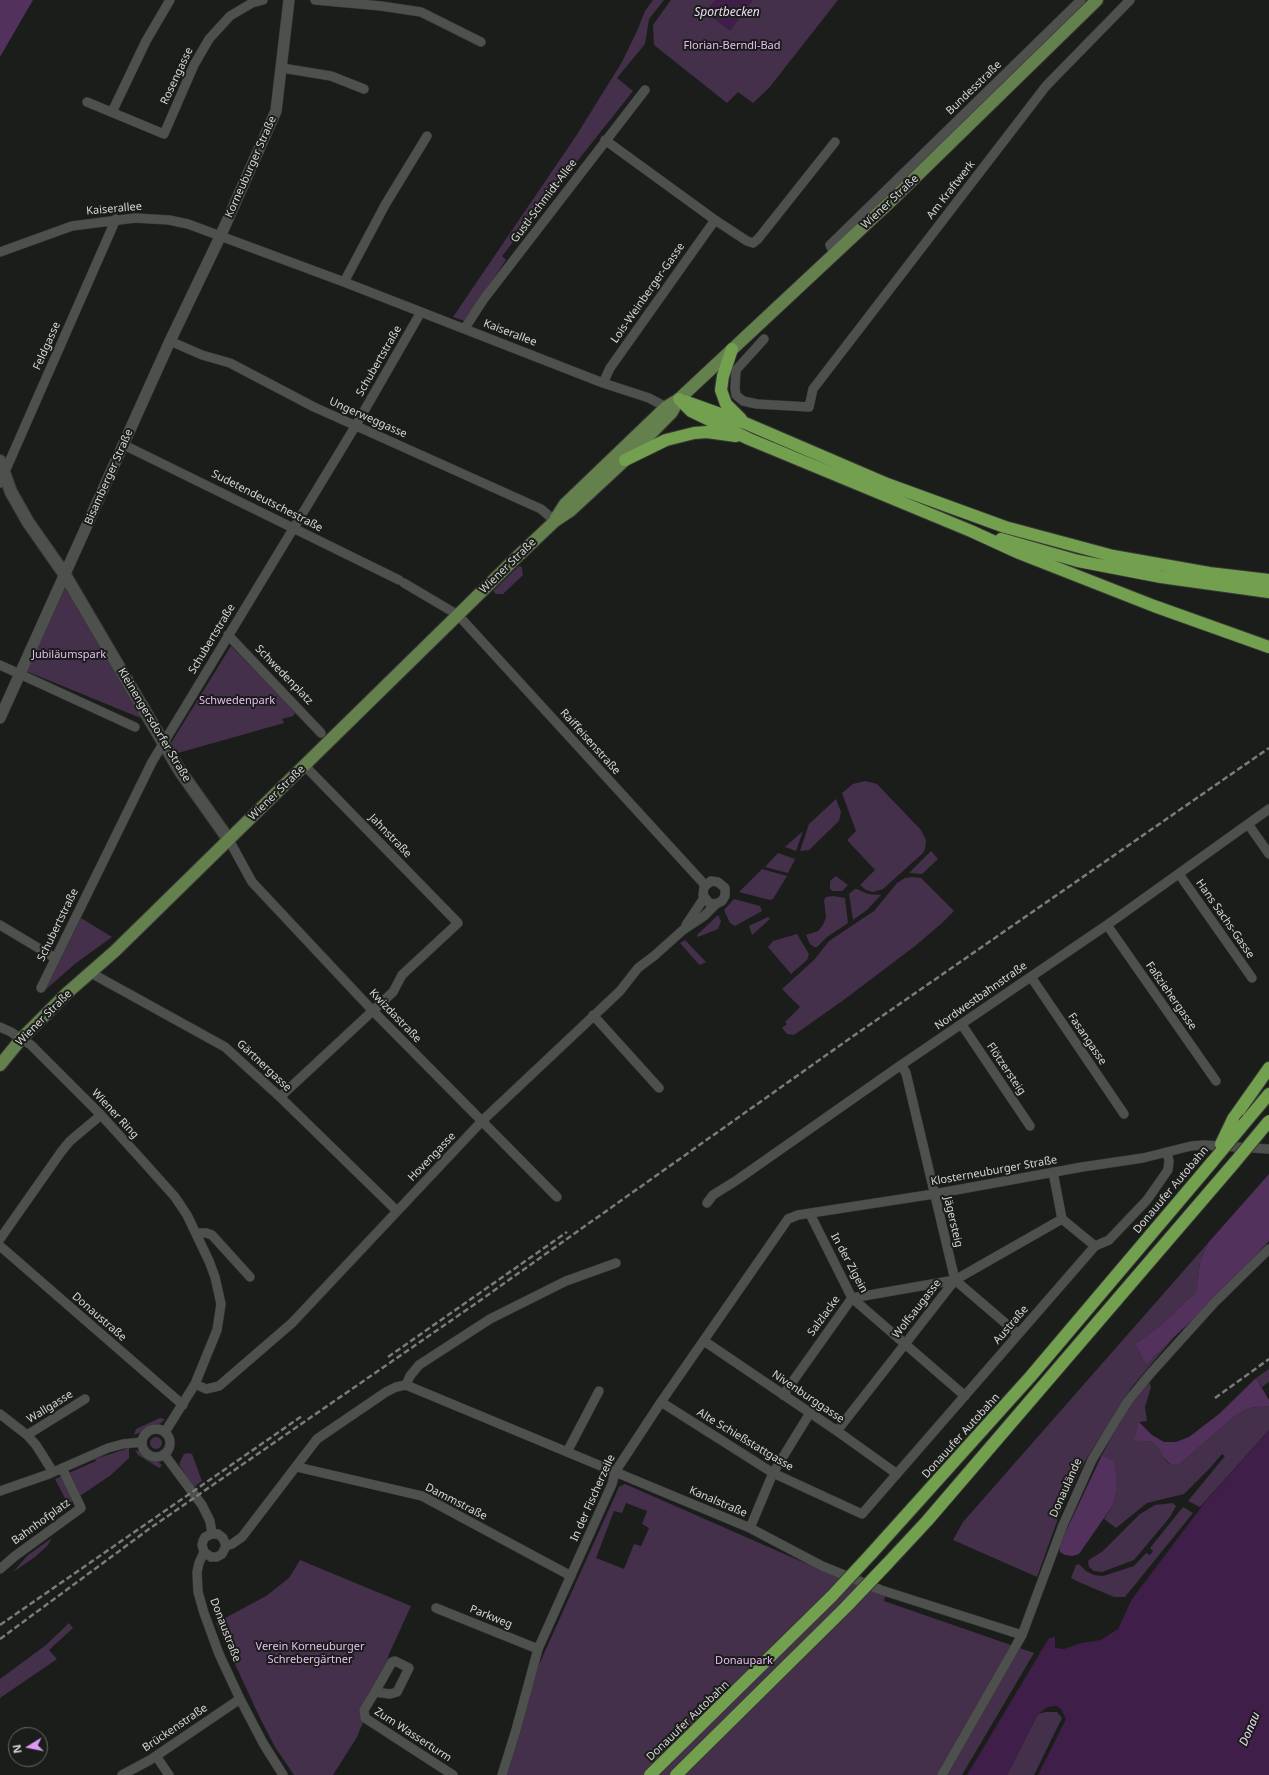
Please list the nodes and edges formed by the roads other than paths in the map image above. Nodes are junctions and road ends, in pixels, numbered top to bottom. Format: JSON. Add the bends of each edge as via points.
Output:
{"nodes":[{"id":1,"x":170,"y":0,"type":"edge"},
{"id":2,"x":263,"y":0,"type":"edge"},
{"id":3,"x":289,"y":0,"type":"edge"},
{"id":4,"x":315,"y":0,"type":"edge"},
{"id":5,"x":1081,"y":0,"type":"edge"},
{"id":6,"x":1097,"y":0,"type":"edge"},
{"id":7,"x":1130,"y":0,"type":"edge"},
{"id":8,"x":480,"y":42,"type":"dead end"},
{"id":9,"x":282,"y":68,"type":"junction"},
{"id":10,"x":364,"y":89,"type":"dead end"},
{"id":11,"x":645,"y":90,"type":"dead end"},
{"id":12,"x":87,"y":102,"type":"dead end"},
{"id":13,"x":112,"y":112,"type":"junction"},
{"id":14,"x":427,"y":136,"type":"dead end"},
{"id":15,"x":605,"y":140,"type":"junction"},
{"id":16,"x":835,"y":142,"type":"dead end"},
{"id":17,"x":888,"y":197,"type":"junction"},
{"id":18,"x":116,"y":220,"type":"junction"},
{"id":19,"x":715,"y":220,"type":"junction"},
{"id":20,"x":220,"y":237,"type":"junction"},
{"id":21,"x":0,"y":252,"type":"edge"},
{"id":22,"x":344,"y":282,"type":"junction"},
{"id":23,"x":422,"y":312,"type":"junction"},
{"id":24,"x":464,"y":328,"type":"junction"},
{"id":25,"x":764,"y":339,"type":"dead end"},
{"id":26,"x":170,"y":340,"type":"junction"},
{"id":27,"x":732,"y":349,"type":"junction"},
{"id":28,"x":603,"y":382,"type":"junction"},
{"id":29,"x":679,"y":399,"type":"junction"},
{"id":30,"x":662,"y":404,"type":"junction"},
{"id":31,"x":745,"y":423,"type":"junction"},
{"id":32,"x":356,"y":425,"type":"junction"},
{"id":33,"x":749,"y":439,"type":"junction"},
{"id":34,"x":124,"y":445,"type":"junction"},
{"id":35,"x":625,"y":460,"type":"junction"},
{"id":36,"x":0,"y":461,"type":"edge"},
{"id":37,"x":2,"y":478,"type":"edge"},
{"id":38,"x":555,"y":521,"type":"junction"},
{"id":39,"x":294,"y":528,"type":"junction"},
{"id":40,"x":971,"y":531,"type":"junction"},
{"id":41,"x":65,"y":575,"type":"junction"},
{"id":42,"x":1264,"y":586,"type":"edge"},
{"id":43,"x":458,"y":615,"type":"junction"},
{"id":44,"x":228,"y":635,"type":"junction"},
{"id":45,"x":1269,"y":647,"type":"edge"},
{"id":46,"x":0,"y":665,"type":"edge"},
{"id":47,"x":20,"y":674,"type":"junction"},
{"id":48,"x":0,"y":718,"type":"edge"},
{"id":49,"x":136,"y":727,"type":"dead end"},
{"id":50,"x":321,"y":733,"type":"dead end"},
{"id":51,"x":163,"y":744,"type":"junction"},
{"id":52,"x":305,"y":766,"type":"junction"},
{"id":53,"x":1269,"y":809,"type":"edge"},
{"id":54,"x":1248,"y":824,"type":"junction"},
{"id":55,"x":229,"y":840,"type":"junction"},
{"id":56,"x":1269,"y":854,"type":"edge"},
{"id":57,"x":1179,"y":874,"type":"junction"},
{"id":58,"x":705,"y":885,"type":"junction"},
{"id":59,"x":704,"y":898,"type":"junction"},
{"id":60,"x":716,"y":904,"type":"junction"},
{"id":61,"x":1107,"y":925,"type":"junction"},
{"id":62,"x":0,"y":926,"type":"edge"},
{"id":63,"x":683,"y":930,"type":"junction"},
{"id":64,"x":55,"y":958,"type":"junction"},
{"id":65,"x":91,"y":973,"type":"junction"},
{"id":66,"x":1031,"y":977,"type":"junction"},
{"id":67,"x":1252,"y":978,"type":"dead end"},
{"id":68,"x":41,"y":988,"type":"dead end"},
{"id":69,"x":373,"y":1011,"type":"junction"},
{"id":70,"x":593,"y":1016,"type":"junction"},
{"id":71,"x":962,"y":1025,"type":"junction"},
{"id":72,"x":0,"y":1027,"type":"edge"},
{"id":73,"x":22,"y":1038,"type":"junction"},
{"id":74,"x":0,"y":1065,"type":"edge"},
{"id":75,"x":901,"y":1065,"type":"junction"},
{"id":76,"x":1269,"y":1068,"type":"edge"},
{"id":77,"x":1216,"y":1081,"type":"dead end"},
{"id":78,"x":659,"y":1088,"type":"dead end"},
{"id":79,"x":1269,"y":1094,"type":"edge"},
{"id":80,"x":280,"y":1097,"type":"junction"},
{"id":81,"x":1124,"y":1114,"type":"dead end"},
{"id":82,"x":101,"y":1115,"type":"junction"},
{"id":83,"x":1269,"y":1121,"type":"edge"},
{"id":84,"x":482,"y":1122,"type":"junction"},
{"id":85,"x":1030,"y":1126,"type":"dead end"},
{"id":86,"x":1269,"y":1149,"type":"edge"},
{"id":87,"x":1167,"y":1152,"type":"junction"},
{"id":88,"x":1213,"y":1161,"type":"junction"},
{"id":89,"x":1053,"y":1172,"type":"junction"},
{"id":90,"x":934,"y":1194,"type":"junction"},
{"id":91,"x":557,"y":1197,"type":"dead end"},
{"id":92,"x":707,"y":1203,"type":"dead end"},
{"id":93,"x":397,"y":1211,"type":"junction"},
{"id":94,"x":810,"y":1214,"type":"junction"},
{"id":95,"x":788,"y":1219,"type":"joint"},
{"id":96,"x":1062,"y":1219,"type":"junction"},
{"id":97,"x":197,"y":1233,"type":"junction"},
{"id":98,"x":0,"y":1239,"type":"edge"},
{"id":99,"x":0,"y":1246,"type":"edge"},
{"id":100,"x":1095,"y":1246,"type":"junction"},
{"id":101,"x":1269,"y":1249,"type":"edge"},
{"id":102,"x":616,"y":1263,"type":"dead end"},
{"id":103,"x":250,"y":1277,"type":"dead end"},
{"id":104,"x":955,"y":1280,"type":"junction"},
{"id":105,"x":852,"y":1298,"type":"junction"},
{"id":106,"x":1018,"y":1334,"type":"junction"},
{"id":107,"x":704,"y":1340,"type":"junction"},
{"id":108,"x":905,"y":1343,"type":"junction"},
{"id":109,"x":195,"y":1384,"type":"junction"},
{"id":110,"x":406,"y":1386,"type":"junction"},
{"id":111,"x":599,"y":1391,"type":"dead end"},
{"id":112,"x":783,"y":1395,"type":"junction"},
{"id":113,"x":965,"y":1396,"type":"junction"},
{"id":114,"x":85,"y":1399,"type":"dead end"},
{"id":115,"x":661,"y":1402,"type":"junction"},
{"id":116,"x":183,"y":1405,"type":"junction"},
{"id":117,"x":0,"y":1414,"type":"edge"},
{"id":118,"x":810,"y":1414,"type":"junction"},
{"id":119,"x":837,"y":1431,"type":"junction"},
{"id":120,"x":164,"y":1432,"type":"junction"},
{"id":121,"x":27,"y":1435,"type":"junction"},
{"id":122,"x":142,"y":1442,"type":"junction"},
{"id":123,"x":567,"y":1452,"type":"junction"},
{"id":124,"x":164,"y":1454,"type":"junction"},
{"id":125,"x":297,"y":1467,"type":"junction"},
{"id":126,"x":57,"y":1470,"type":"junction"},
{"id":127,"x":615,"y":1472,"type":"junction"},
{"id":128,"x":773,"y":1473,"type":"junction"},
{"id":129,"x":897,"y":1474,"type":"junction"},
{"id":130,"x":0,"y":1491,"type":"edge"},
{"id":131,"x":862,"y":1514,"type":"joint"},
{"id":132,"x":750,"y":1528,"type":"junction"},
{"id":133,"x":212,"y":1534,"type":"junction"},
{"id":134,"x":226,"y":1546,"type":"junction"},
{"id":135,"x":204,"y":1552,"type":"junction"},
{"id":136,"x":0,"y":1569,"type":"edge"},
{"id":137,"x":571,"y":1576,"type":"junction"},
{"id":138,"x":436,"y":1608,"type":"dead end"},
{"id":139,"x":1022,"y":1635,"type":"junction"},
{"id":140,"x":538,"y":1649,"type":"junction"},
{"id":141,"x":375,"y":1692,"type":"dead end"},
{"id":142,"x":240,"y":1699,"type":"junction"},
{"id":143,"x":156,"y":1756,"type":"junction"},
{"id":144,"x":122,"y":1775,"type":"edge"},
{"id":145,"x":169,"y":1775,"type":"edge"},
{"id":146,"x":283,"y":1775,"type":"edge"},
{"id":147,"x":453,"y":1775,"type":"edge"},
{"id":148,"x":502,"y":1775,"type":"edge"},
{"id":149,"x":650,"y":1775,"type":"edge"},
{"id":150,"x":676,"y":1775,"type":"edge"},
{"id":151,"x":942,"y":1775,"type":"edge"}],
"edges":[{"from":1,"to":13,"type":"street","via":[[146,41]]},
{"from":2,"to":13,"type":"street","name":"Rosengasse","via":[[252,3],[230,16],[209,39],[194,65],[164,134]]},
{"from":3,"to":9,"type":"street","name":"Korneuburger Straße"},
{"from":4,"to":8,"type":"street","via":[[421,12]]},
{"from":5,"to":17,"type":"street","name":"Bundesstraße"},
{"from":6,"to":17,"type":"main road","name":"Wiener Straße"},
{"from":7,"to":25,"type":"street","name":"Am Kraftwerk","via":[[1046,86],[813,389],[809,406],[757,404],[743,401],[736,395],[736,370]]},
{"from":9,"to":10,"type":"street","via":[[331,76]]},
{"from":9,"to":20,"type":"street","name":"Korneuburger Straße","via":[[276,110]]},
{"from":11,"to":15,"type":"street","name":"Gustl-Schmidt-Allee"},
{"from":12,"to":13,"type":"street","name":"Rosengasse"},
{"from":14,"to":22,"type":"street","via":[[385,205]]},
{"from":15,"to":19,"type":"street"},
{"from":15,"to":24,"type":"street","name":"Gustl-Schmidt-Allee"},
{"from":16,"to":19,"type":"street","via":[[758,239],[752,243]]},
{"from":17,"to":27,"type":"main road","name":"Wiener Straße","via":[[834,253]]},
{"from":18,"to":20,"type":"street","name":"Kaiserallee","via":[[169,220],[188,224]]},
{"from":18,"to":21,"type":"street","name":"Kaiserallee","via":[[72,226]]},
{"from":18,"to":37,"type":"street","name":"Feldgasse"},
{"from":19,"to":28,"type":"street","name":"Lois-Weinberger-Gasse","via":[[610,368]]},
{"from":20,"to":22,"type":"street","name":"Kaiserallee"},
{"from":20,"to":26,"type":"street","name":"Bisamberger Straße"},
{"from":22,"to":23,"type":"street","name":"Kaiserallee"},
{"from":23,"to":24,"type":"street","name":"Kaiserallee"},
{"from":23,"to":32,"type":"street","name":"Schubertstraße"},
{"from":24,"to":28,"type":"street","name":"Kaiserallee"},
{"from":26,"to":32,"type":"street","name":"Ungerweggasse","via":[[202,355],[230,363],[314,407]]},
{"from":26,"to":34,"type":"street","name":"Bisamberger Straße"},
{"from":27,"to":29,"type":"main road","name":"Wiener Straße"},
{"from":27,"to":31,"type":"highway","via":[[721,390],[730,410]]},
{"from":28,"to":30,"type":"street","name":"Kaiserallee"},
{"from":29,"to":30,"type":"main road","name":"Wiener Straße"},
{"from":29,"to":31,"type":"highway"},
{"from":29,"to":33,"type":"highway","via":[[691,411]]},
{"from":29,"to":35,"type":"main road","name":"Wiener Straße","via":[[672,412]]},
{"from":30,"to":38,"type":"main road","name":"Wiener Straße","via":[[565,504]]},
{"from":31,"to":42,"type":"highway","via":[[887,484],[1005,527],[1113,556],[1209,573]]},
{"from":32,"to":38,"type":"street","name":"Ungerweggasse","via":[[541,510]]},
{"from":32,"to":39,"type":"street","name":"Schubertstraße"},
{"from":33,"to":35,"type":"highway","via":[[722,434],[694,433],[666,440]]},
{"from":33,"to":40,"type":"highway"},
{"from":34,"to":39,"type":"street","name":"Sudetendeutschestraße"},
{"from":34,"to":41,"type":"street","name":"Bisamberger Straße"},
{"from":35,"to":38,"type":"main road","name":"Wiener Straße","via":[[570,511]]},
{"from":36,"to":37,"type":"main road","name":"Kleinengersdorfer Straße"},
{"from":37,"to":41,"type":"main road","name":"Kleinengersdorfer Straße","via":[[28,522]]},
{"from":38,"to":43,"type":"main road","name":"Wiener Straße"},
{"from":39,"to":43,"type":"street","name":"Sudetendeutschestraße","via":[[402,582]]},
{"from":39,"to":44,"type":"street","name":"Schubertstraße"},
{"from":40,"to":42,"type":"highway","via":[[1078,561],[1161,578]]},
{"from":40,"to":45,"type":"highway","via":[[1066,572]]},
{"from":41,"to":47,"type":"street","name":"Bisamberger Straße"},
{"from":41,"to":51,"type":"main road","name":"Kleinengersdorfer Straße"},
{"from":43,"to":52,"type":"main road","name":"Wiener Straße"},
{"from":43,"to":58,"type":"street","name":"Raiffeisenstraße"},
{"from":44,"to":50,"type":"street","name":"Schwedenplatz"},
{"from":44,"to":51,"type":"street","name":"Schubertstraße"},
{"from":46,"to":47,"type":"street"},
{"from":47,"to":48,"type":"street","name":"Bisamberger Straße"},
{"from":47,"to":49,"type":"street"},
{"from":51,"to":55,"type":"main road","name":"Kleinengersdorfer Straße"},
{"from":51,"to":64,"type":"street","name":"Schubertstraße"},
{"from":52,"to":55,"type":"main road","name":"Wiener Straße"},
{"from":52,"to":69,"type":"street","name":"Jahnstraße","via":[[458,923],[402,975],[393,992]]},
{"from":53,"to":54,"type":"street","name":"Nordwestbahnstraße"},
{"from":54,"to":56,"type":"street"},
{"from":54,"to":57,"type":"street","name":"Nordwestbahnstraße"},
{"from":55,"to":65,"type":"main road","name":"Wiener Straße"},
{"from":55,"to":69,"type":"street","name":"Kwizdastraße","via":[[252,882]]},
{"from":57,"to":61,"type":"street","name":"Nordwestbahnstraße"},
{"from":57,"to":67,"type":"street","name":"Hans Sachs-Gasse"},
{"from":58,"to":59,"type":"street"},
{"from":58,"to":60,"type":"street","name":"Hovengasse","via":[[716,881],[724,888],[724,899]]},
{"from":59,"to":60,"type":"street","via":[[709,903]]},
{"from":59,"to":63,"type":"street","name":"Hovengasse"},
{"from":60,"to":63,"type":"street","name":"Hovengasse"},
{"from":61,"to":66,"type":"street","name":"Nordwestbahnstraße"},
{"from":61,"to":77,"type":"street","name":"Faßziehergasse"},
{"from":62,"to":64,"type":"street"},
{"from":63,"to":70,"type":"street","name":"Hovengasse","via":[[638,968],[620,991]]},
{"from":64,"to":68,"type":"street","name":"Schubertstraße"},
{"from":65,"to":73,"type":"main road","name":"Wiener Straße"},
{"from":65,"to":80,"type":"street","name":"Gärtnergasse","via":[[225,1046]]},
{"from":66,"to":71,"type":"street","name":"Nordwestbahnstraße"},
{"from":66,"to":81,"type":"street","name":"Fasangasse"},
{"from":69,"to":80,"type":"street"},
{"from":69,"to":84,"type":"street","name":"Kwizdastraße"},
{"from":70,"to":78,"type":"street"},
{"from":70,"to":84,"type":"street","name":"Hovengasse"},
{"from":71,"to":75,"type":"street","name":"Nordwestbahnstraße"},
{"from":71,"to":85,"type":"street","name":"Flötzersteig"},
{"from":72,"to":73,"type":"street","name":"Wiener Ring"},
{"from":73,"to":74,"type":"main road","name":"Wiener Straße"},
{"from":73,"to":82,"type":"street","name":"Wiener Ring"},
{"from":75,"to":90,"type":"street","name":"Jägersteig","via":[[906,1073]]},
{"from":75,"to":92,"type":"street","name":"Nordwestbahnstraße","via":[[744,1176],[713,1195]]},
{"from":76,"to":88,"type":"highway","bridge":true,"via":[[1233,1119]]},
{"from":79,"to":88,"type":"highway","name":"Donauufer Autobahn","bridge":true},
{"from":80,"to":93,"type":"street","name":"Gärtnergasse"},
{"from":82,"to":97,"type":"street","name":"Wiener Ring","via":[[174,1198]]},
{"from":82,"to":98,"type":"street","via":[[61,1152]]},
{"from":83,"to":150,"type":"highway","bridge":true,"via":[[927,1521],[846,1607]]},
{"from":84,"to":91,"type":"street","name":"Kwizdastraße"},
{"from":84,"to":93,"type":"street","name":"Hovengasse"},
{"from":86,"to":87,"type":"street","name":"Klosterneuburger Straße","via":[[1204,1145]]},
{"from":87,"to":89,"type":"street","name":"Klosterneuburger Straße"},
{"from":87,"to":100,"type":"street","name":"Austraße","via":[[1168,1170],[1151,1195],[1109,1240]]},
{"from":88,"to":149,"type":"highway","name":"Donauufer Autobahn","bridge":true,"via":[[1026,1381],[871,1554],[832,1596]]},
{"from":89,"to":90,"type":"street","name":"Klosterneuburger Straße"},
{"from":89,"to":96,"type":"street"},
{"from":90,"to":94,"type":"street","name":"Klosterneuburger Straße"},
{"from":90,"to":104,"type":"street","name":"Jägersteig"},
{"from":93,"to":109,"type":"street","name":"Hovengasse","via":[[280,1334],[219,1386],[206,1389]]},
{"from":94,"to":95,"type":"street","name":"Klosterneuburger Straße"},
{"from":94,"to":105,"type":"street","name":"In der Zigein"},
{"from":95,"to":107,"type":"street","name":"In der Fischerzeile"},
{"from":96,"to":100,"type":"street"},
{"from":96,"to":104,"type":"street","name":"Wolfsaugasse"},
{"from":97,"to":103,"type":"street","via":[[212,1236]]},
{"from":97,"to":109,"type":"street","name":"Wiener Ring","via":[[215,1277],[221,1304],[217,1330]]},
{"from":99,"to":116,"type":"street","name":"Donaustraße"},
{"from":100,"to":106,"type":"street","name":"Austraße"},
{"from":101,"to":139,"type":"street","name":"Donaulände","via":[[1214,1304],[1128,1401],[1092,1460],[1063,1525]]},
{"from":102,"to":110,"type":"street","via":[[566,1281],[490,1319],[419,1365]]},
{"from":104,"to":105,"type":"street","name":"Salzlacke"},
{"from":104,"to":106,"type":"street"},
{"from":104,"to":108,"type":"street","name":"Wolfsaugasse"},
{"from":105,"to":108,"type":"street","name":"In der Zigein"},
{"from":105,"to":112,"type":"street","name":"Salzlacke"},
{"from":106,"to":113,"type":"street","name":"Austraße"},
{"from":107,"to":112,"type":"street","name":"Nivenburggasse"},
{"from":107,"to":115,"type":"street","name":"In der Fischerzeile"},
{"from":108,"to":113,"type":"street","name":"In der Zigein"},
{"from":108,"to":119,"type":"street","name":"Wolfsaugasse"},
{"from":109,"to":116,"type":"street","name":"Wiener Ring"},
{"from":110,"to":123,"type":"street","name":"Kanalstraße"},
{"from":110,"to":125,"type":"street","via":[[396,1386],[325,1433],[317,1439]]},
{"from":111,"to":123,"type":"street"},
{"from":112,"to":118,"type":"street","name":"Nivenburggasse"},
{"from":113,"to":129,"type":"street","name":"Austraße"},
{"from":114,"to":121,"type":"street","name":"Wallgasse"},
{"from":115,"to":127,"type":"street","name":"In der Fischerzeile"},
{"from":115,"to":128,"type":"street","name":"Alte Schießstattgasse"},
{"from":116,"to":120,"type":"street","name":"Wiener Ring"},
{"from":117,"to":121,"type":"street"},
{"from":118,"to":119,"type":"street","name":"Nivenburggasse"},
{"from":118,"to":128,"type":"street"},
{"from":119,"to":129,"type":"street","name":"Nivenburggasse"},
{"from":120,"to":122,"type":"street","via":[[150,1430],[144,1435]]},
{"from":120,"to":124,"type":"street","via":[[169,1442]]},
{"from":121,"to":126,"type":"street"},
{"from":122,"to":124,"type":"street","via":[[144,1449],[151,1455]]},
{"from":122,"to":126,"type":"street","via":[[108,1448]]},
{"from":123,"to":127,"type":"street","name":"Kanalstraße"},
{"from":124,"to":133,"type":"street","via":[[202,1505],[210,1521]]},
{"from":125,"to":134,"type":"street","via":[[242,1537]]},
{"from":125,"to":137,"type":"street","name":"Dammstraße","via":[[422,1496]]},
{"from":126,"to":130,"type":"street"},
{"from":126,"to":136,"type":"street","name":"Bahnhofplatz","via":[[81,1508]]},
{"from":127,"to":132,"type":"street","name":"Kanalstraße"},
{"from":127,"to":137,"type":"street","name":"In der Fischerzeile"},
{"from":128,"to":131,"type":"street","name":"Alte Schießstattgasse"},
{"from":128,"to":132,"type":"street"},
{"from":129,"to":131,"type":"street","name":"Austraße"},
{"from":132,"to":139,"type":"street","name":"Kanalstraße","via":[[788,1550],[881,1590]]},
{"from":133,"to":134,"type":"street","via":[[218,1534],[223,1538]]},
{"from":133,"to":135,"type":"street","name":"Donaustraße","via":[[203,1541]]},
{"from":134,"to":135,"type":"street","via":[[217,1557],[211,1557]]},
{"from":135,"to":142,"type":"street","name":"Donaustraße","via":[[197,1572],[198,1592],[213,1640]]},
{"from":137,"to":140,"type":"street","name":"In der Fischerzeile"},
{"from":138,"to":140,"type":"street","name":"Parkweg"},
{"from":139,"to":151,"type":"street","name":"Donaulände"},
{"from":140,"to":148,"type":"street","name":"In der Fischerzeile"},
{"from":141,"to":147,"type":"street","name":"Zum Wasserturm","via":[[364,1710],[365,1718]]},
{"from":142,"to":143,"type":"street","name":"Brückenstraße"},
{"from":142,"to":146,"type":"street","name":"Donaustraße"},
{"from":143,"to":144,"type":"street","name":"Brückenstraße"},
{"from":143,"to":145,"type":"street"}]}
